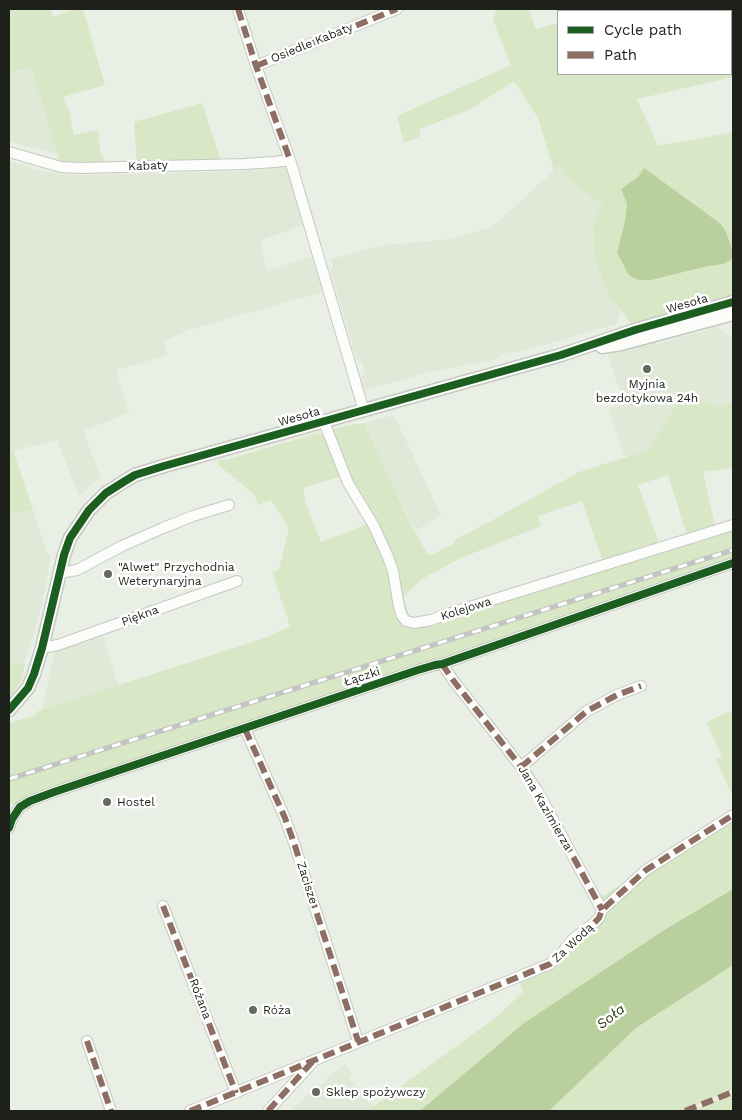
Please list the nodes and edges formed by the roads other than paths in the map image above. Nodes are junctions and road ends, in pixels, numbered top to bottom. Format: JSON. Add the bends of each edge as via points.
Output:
{"nodes":[{"id":1,"x":238,"y":9,"type":"edge"},
{"id":2,"x":397,"y":9,"type":"edge"},
{"id":3,"x":256,"y":66,"type":"junction"},
{"id":4,"x":9,"y":152,"type":"edge"},
{"id":5,"x":290,"y":160,"type":"junction"},
{"id":6,"x":733,"y":302,"type":"edge"},
{"id":7,"x":733,"y":314,"type":"edge"},
{"id":8,"x":575,"y":351,"type":"junction"},
{"id":9,"x":364,"y":411,"type":"junction"},
{"id":10,"x":324,"y":422,"type":"junction"},
{"id":11,"x":229,"y":505,"type":"dead end"},
{"id":12,"x":733,"y":526,"type":"edge"},
{"id":13,"x":733,"y":564,"type":"edge"},
{"id":14,"x":60,"y":573,"type":"junction"},
{"id":15,"x":237,"y":581,"type":"dead end"},
{"id":16,"x":42,"y":648,"type":"junction"},
{"id":17,"x":442,"y":664,"type":"junction"},
{"id":18,"x":641,"y":686,"type":"dead end"},
{"id":19,"x":9,"y":710,"type":"edge"},
{"id":20,"x":246,"y":729,"type":"junction"},
{"id":21,"x":521,"y":767,"type":"junction"},
{"id":22,"x":733,"y":815,"type":"edge"},
{"id":23,"x":9,"y":828,"type":"edge"},
{"id":24,"x":163,"y":906,"type":"dead end"},
{"id":25,"x":602,"y":910,"type":"junction"},
{"id":26,"x":86,"y":1041,"type":"dead end"},
{"id":27,"x":358,"y":1041,"type":"junction"},
{"id":28,"x":315,"y":1059,"type":"junction"},
{"id":29,"x":236,"y":1092,"type":"junction"},
{"id":30,"x":111,"y":1111,"type":"edge"},
{"id":31,"x":190,"y":1111,"type":"edge"},
{"id":32,"x":268,"y":1111,"type":"edge"}],
"edges":[{"from":1,"to":3,"type":"street"},
{"from":2,"to":3,"type":"street","name":"Osiedle Kabaty"},
{"from":3,"to":5,"type":"street"},
{"from":4,"to":5,"type":"street","name":"Kabaty","via":[[61,167],[80,168]]},
{"from":5,"to":9,"type":"street"},
{"from":6,"to":8,"type":"street","name":"Wesoła"},
{"from":7,"to":8,"type":"street","name":"Wesoła","via":[[621,344]]},
{"from":8,"to":9,"type":"street","name":"Wesoła"},
{"from":9,"to":10,"type":"street","name":"Wesoła"},
{"from":10,"to":12,"type":"street","name":"Kolejowa","via":[[348,483],[388,557],[406,621],[431,620]]},
{"from":10,"to":14,"type":"street","name":"Wesoła","via":[[158,468],[125,481],[106,493],[81,520],[70,538]]},
{"from":11,"to":14,"type":"street","via":[[163,528],[77,570]]},
{"from":13,"to":17,"type":"street","name":"Łączki"},
{"from":14,"to":16,"type":"street","name":"Wesoła"},
{"from":15,"to":16,"type":"street","name":"Piękna","via":[[58,646]]},
{"from":16,"to":19,"type":"street","name":"Wesoła","via":[[28,688]]},
{"from":17,"to":20,"type":"street","name":"Łączki"},
{"from":17,"to":21,"type":"street","name":"Jana Kazimierza"},
{"from":18,"to":21,"type":"street","via":[[587,711]]},
{"from":20,"to":23,"type":"street","name":"Łączki","via":[[30,801],[20,807]]},
{"from":20,"to":27,"type":"street","name":"Zacisze","via":[[291,835]]},
{"from":21,"to":25,"type":"street","name":"Jana Kazimierza","via":[[537,790]]},
{"from":22,"to":25,"type":"street","name":"Za Wodą","via":[[646,870]]},
{"from":24,"to":29,"type":"street","name":"Różana"},
{"from":25,"to":27,"type":"street","name":"Za Wodą","via":[[599,918],[550,964]]},
{"from":26,"to":30,"type":"street"},
{"from":27,"to":28,"type":"street"},
{"from":28,"to":29,"type":"street"},
{"from":28,"to":32,"type":"street"},
{"from":29,"to":31,"type":"street"}]}
